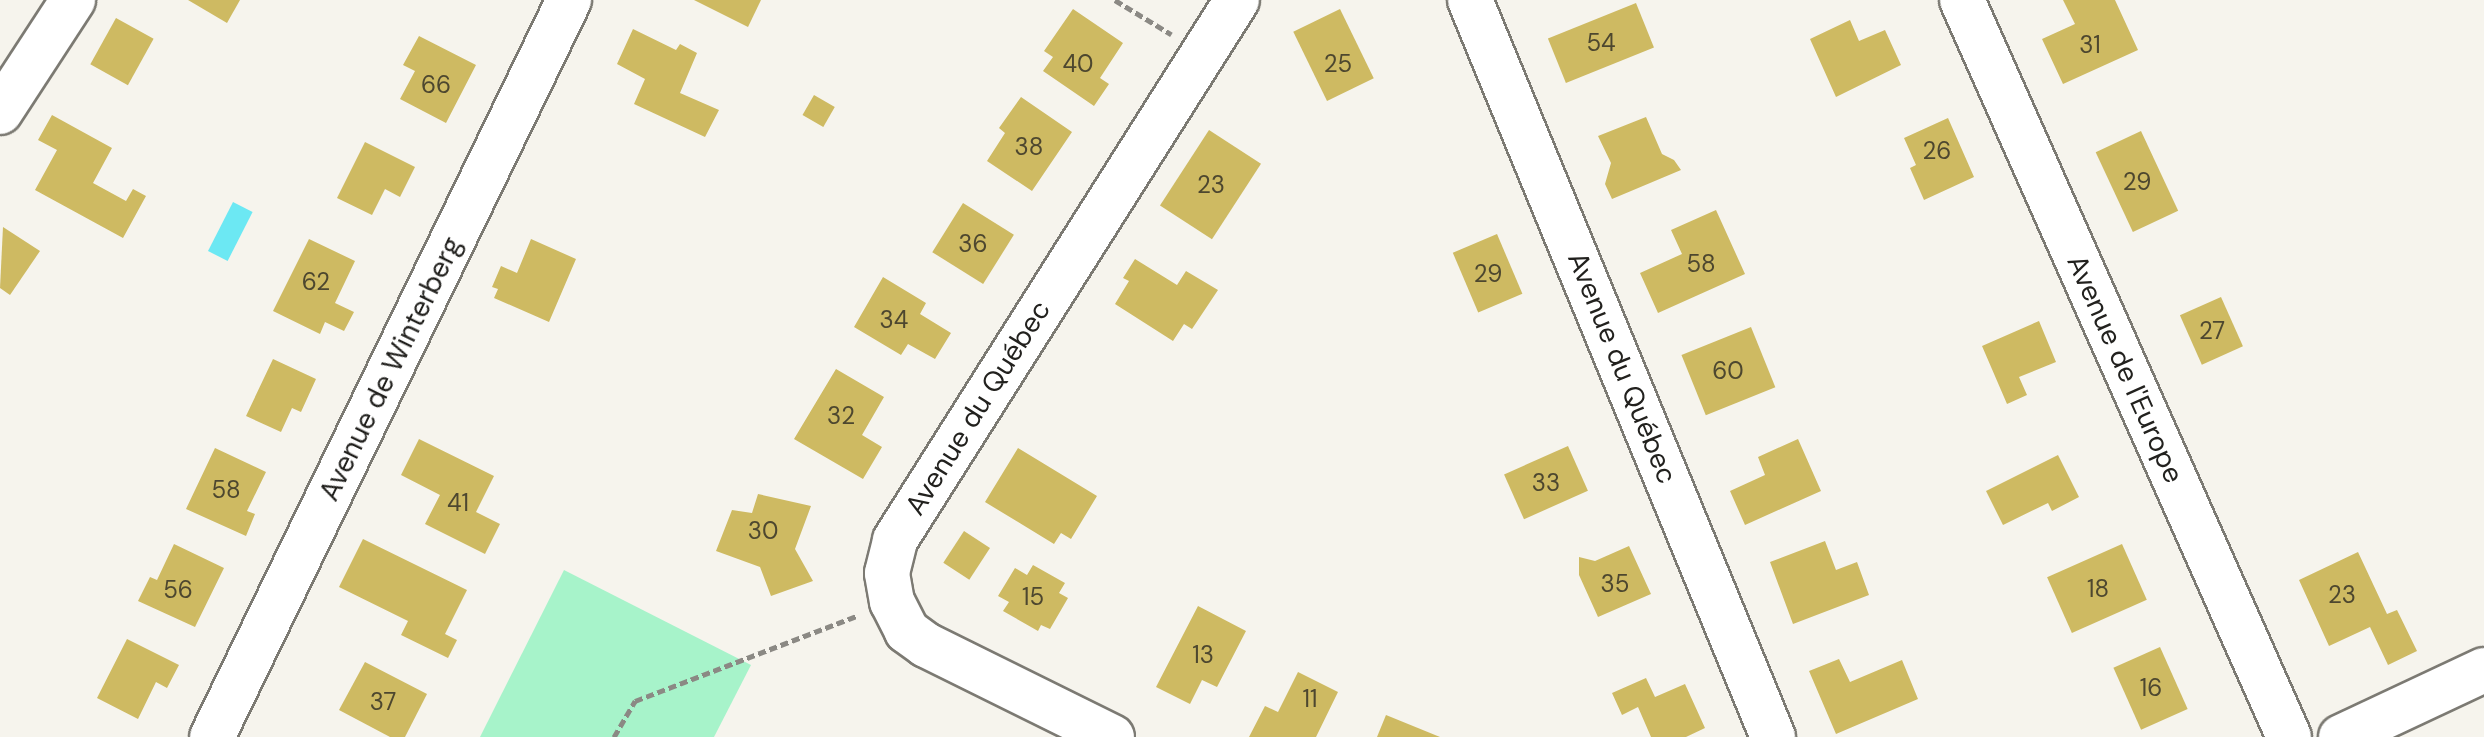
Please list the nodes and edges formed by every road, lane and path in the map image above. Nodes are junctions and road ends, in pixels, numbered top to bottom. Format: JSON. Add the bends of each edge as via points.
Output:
{"nodes":[{"id":1,"x":73,"y":0,"type":"edge"},
{"id":2,"x":569,"y":0,"type":"edge"},
{"id":3,"x":1115,"y":0,"type":"edge"},
{"id":4,"x":1237,"y":0,"type":"edge"},
{"id":5,"x":1470,"y":0,"type":"edge"},
{"id":6,"x":1962,"y":0,"type":"edge"},
{"id":7,"x":1202,"y":53,"type":"junction"},
{"id":8,"x":0,"y":112,"type":"edge"},
{"id":9,"x":892,"y":602,"type":"junction"},
{"id":10,"x":2484,"y":670,"type":"edge"},
{"id":11,"x":212,"y":737,"type":"edge"},
{"id":12,"x":614,"y":737,"type":"edge"},
{"id":13,"x":1112,"y":737,"type":"edge"},
{"id":14,"x":1773,"y":737,"type":"edge"},
{"id":15,"x":2289,"y":737,"type":"edge"},
{"id":16,"x":2341,"y":737,"type":"edge"}],
"edges":[{"from":1,"to":8,"type":"street"},
{"from":2,"to":11,"type":"street","name":"Avenue de Winterberg"},
{"from":3,"to":7,"type":"path"},
{"from":4,"to":7,"type":"street","name":"Avenue du Québec"},
{"from":5,"to":14,"type":"street","name":"Avenue du Québec"},
{"from":6,"to":15,"type":"street","name":"Avenue de l'Europe"},
{"from":7,"to":9,"type":"street","name":"Avenue du Québec","via":[[895,540],[887,573]]},
{"from":9,"to":12,"type":"path","via":[[635,701]]},
{"from":9,"to":13,"type":"street","name":"Avenue du Québec","via":[[907,631],[926,645]]},
{"from":10,"to":16,"type":"street"}]}
